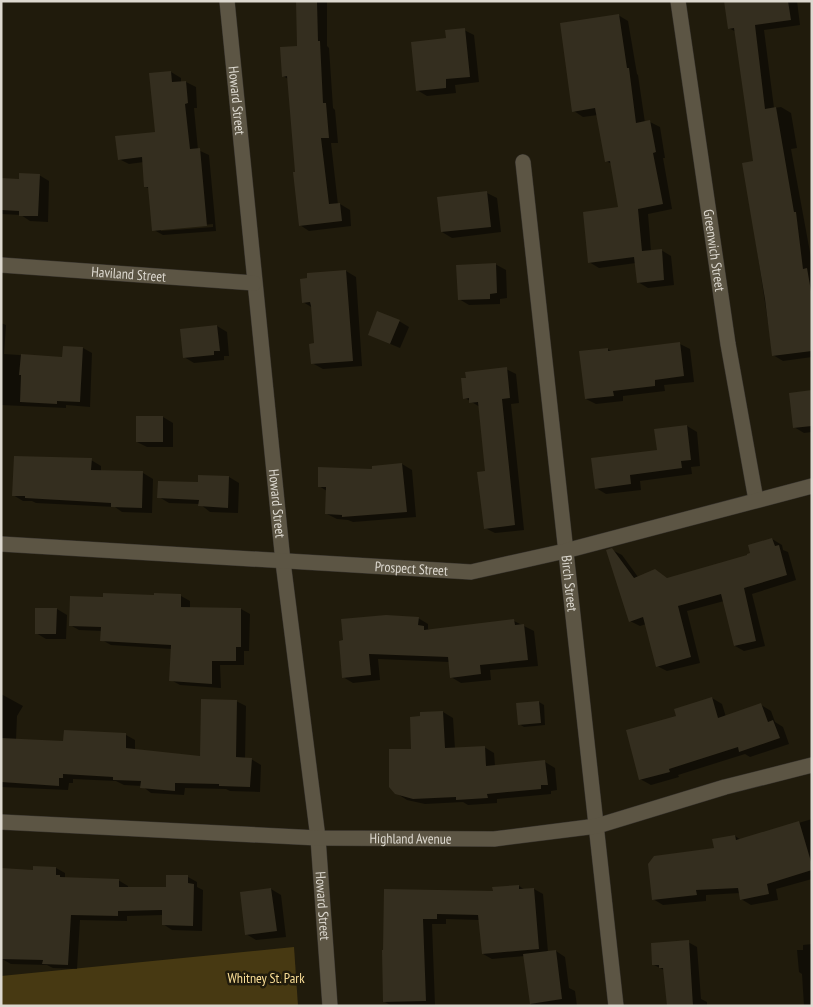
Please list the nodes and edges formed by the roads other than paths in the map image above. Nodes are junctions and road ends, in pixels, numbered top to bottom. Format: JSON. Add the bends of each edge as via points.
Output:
{"nodes":[{"id":1,"x":227,"y":1,"type":"edge"},
{"id":2,"x":678,"y":1,"type":"edge"},
{"id":3,"x":524,"y":162,"type":"dead end"},
{"id":4,"x":1,"y":265,"type":"edge"},
{"id":5,"x":254,"y":283,"type":"junction"},
{"id":6,"x":812,"y":486,"type":"edge"},
{"id":7,"x":756,"y":500,"type":"junction"},
{"id":8,"x":1,"y":544,"type":"edge"},
{"id":9,"x":565,"y":551,"type":"junction"},
{"id":10,"x":283,"y":562,"type":"junction"},
{"id":11,"x":812,"y":765,"type":"edge"},
{"id":12,"x":1,"y":822,"type":"edge"},
{"id":13,"x":597,"y":826,"type":"junction"},
{"id":14,"x":318,"y":838,"type":"junction"},
{"id":15,"x":330,"y":1006,"type":"edge"},
{"id":16,"x":616,"y":1006,"type":"edge"}],
"edges":[{"from":1,"to":5,"type":"street","name":"Howard Street"},
{"from":2,"to":7,"type":"street","name":"Greenwich Street","via":[[728,344]]},
{"from":3,"to":9,"type":"street","name":"Birch Street"},
{"from":4,"to":5,"type":"street","name":"Haviland Street"},
{"from":5,"to":10,"type":"street","name":"Howard Street"},
{"from":6,"to":7,"type":"street","name":"Prospect Street"},
{"from":7,"to":9,"type":"street","name":"Prospect Street"},
{"from":8,"to":10,"type":"street","name":"Prospect Street"},
{"from":9,"to":10,"type":"street","name":"Prospect Street","via":[[471,572]]},
{"from":9,"to":13,"type":"street","name":"Birch Street"},
{"from":10,"to":14,"type":"street","name":"Howard Street"},
{"from":11,"to":13,"type":"street","name":"Highland Avenue","via":[[725,787]]},
{"from":12,"to":14,"type":"street","name":"Highland Avenue"},
{"from":13,"to":14,"type":"street","name":"Highland Avenue","via":[[494,839]]},
{"from":13,"to":16,"type":"street","name":"Birch Street"},
{"from":14,"to":15,"type":"street","name":"Howard Street"}]}
